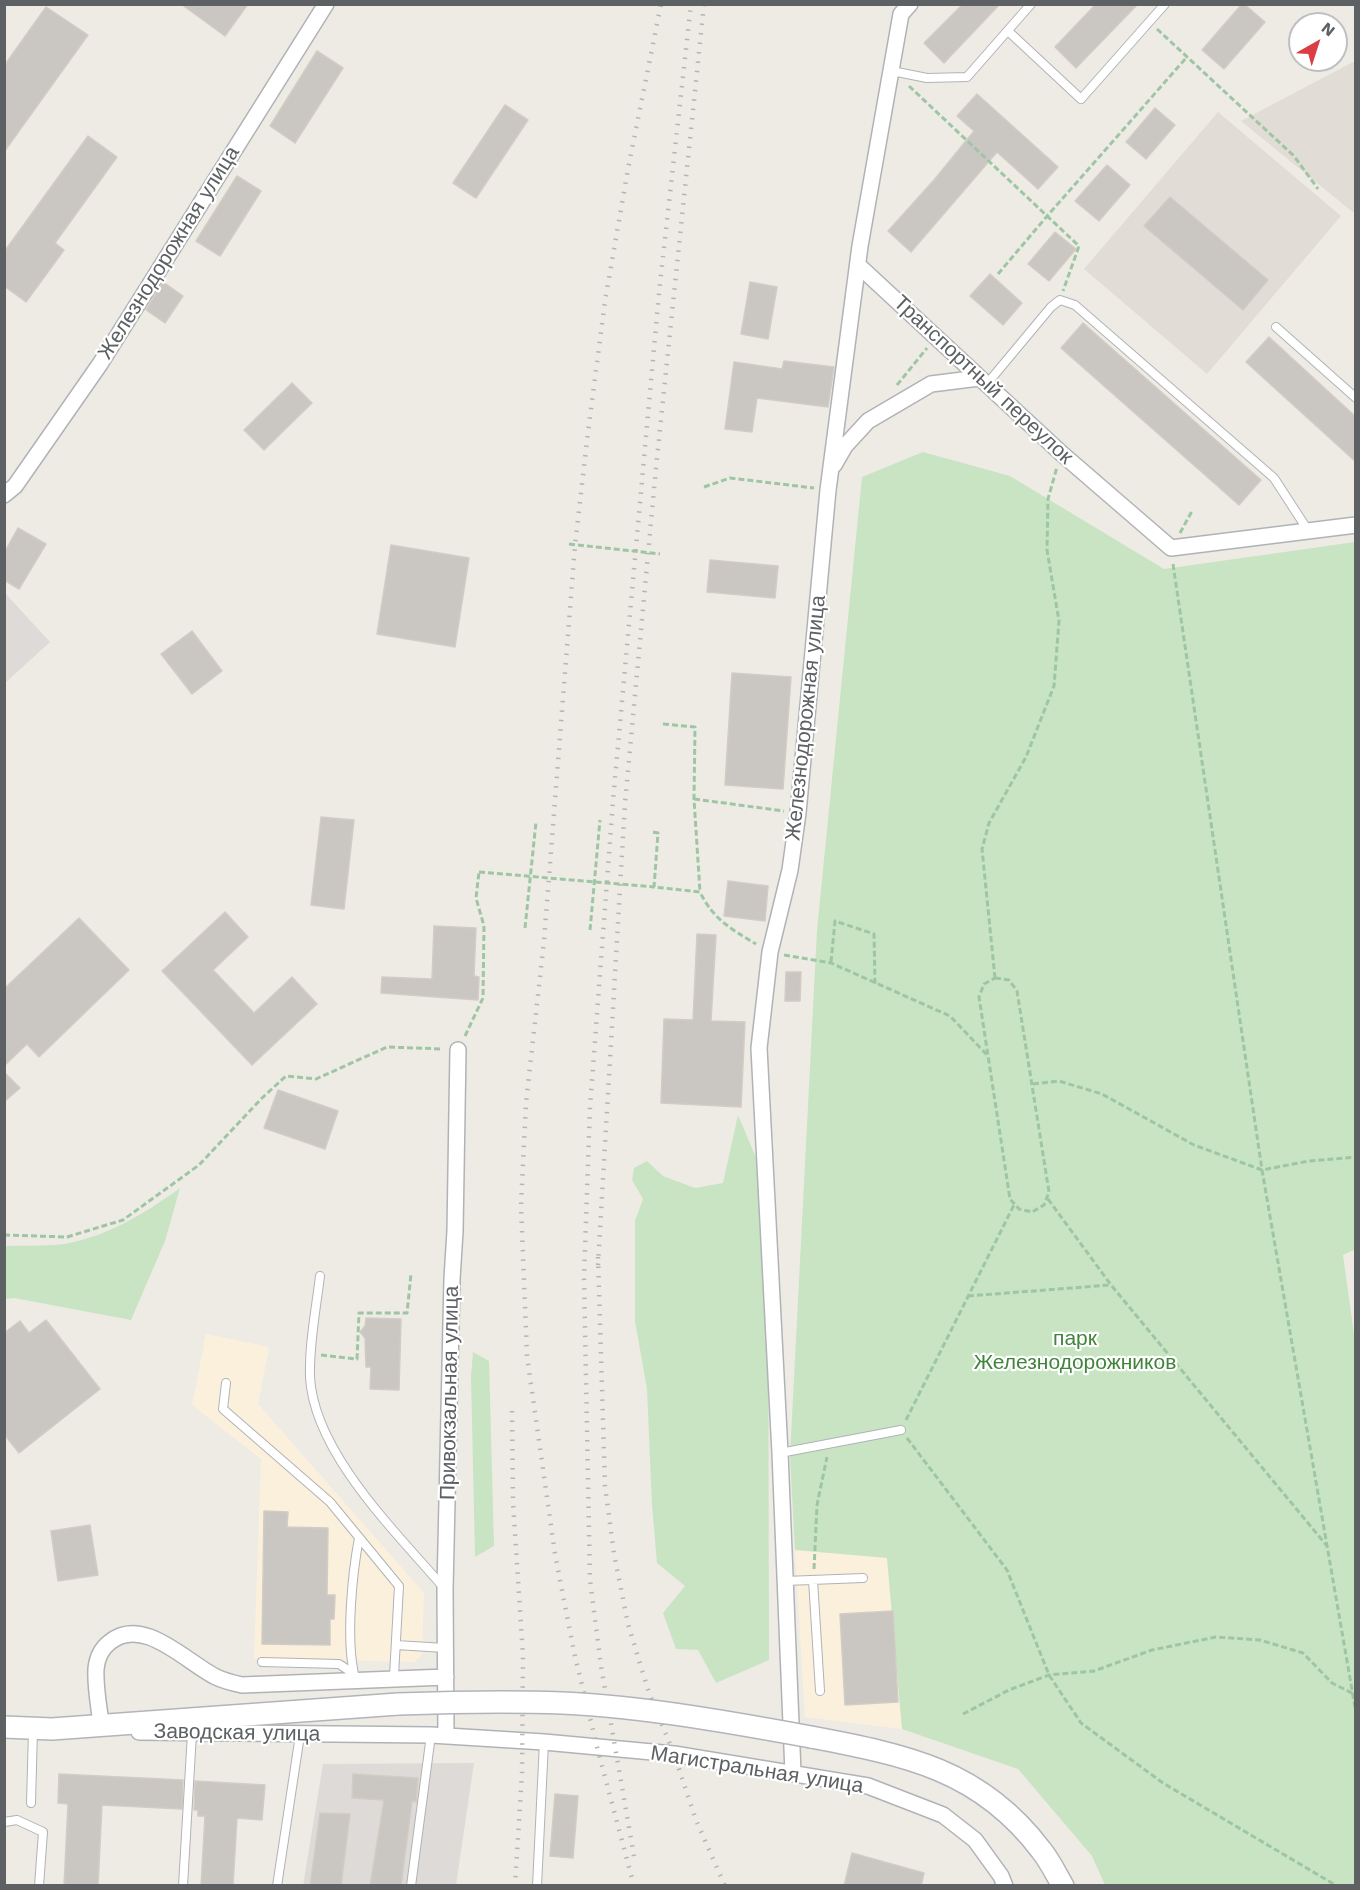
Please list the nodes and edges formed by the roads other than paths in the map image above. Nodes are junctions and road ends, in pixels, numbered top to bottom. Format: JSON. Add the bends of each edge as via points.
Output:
{"nodes":[{"id":1,"x":326,"y":4,"type":"edge"},
{"id":2,"x":910,"y":4,"type":"edge"},
{"id":3,"x":1032,"y":4,"type":"edge"},
{"id":4,"x":1165,"y":4,"type":"edge"},
{"id":5,"x":1008,"y":31,"type":"junction"},
{"id":6,"x":892,"y":71,"type":"junction"},
{"id":7,"x":858,"y":265,"type":"junction"},
{"id":8,"x":1276,"y":327,"type":"dead end"},
{"id":9,"x":982,"y":381,"type":"junction"},
{"id":10,"x":1356,"y":398,"type":"edge"},
{"id":11,"x":830,"y":471,"type":"junction"},
{"id":12,"x":4,"y":495,"type":"edge"},
{"id":13,"x":1356,"y":525,"type":"edge"},
{"id":14,"x":1309,"y":532,"type":"junction"},
{"id":15,"x":458,"y":1050,"type":"road end"},
{"id":16,"x":320,"y":1276,"type":"dead end"},
{"id":17,"x":226,"y":1383,"type":"dead end"},
{"id":18,"x":900,"y":1430,"type":"road end"},
{"id":19,"x":780,"y":1453,"type":"junction"},
{"id":20,"x":359,"y":1538,"type":"junction"},
{"id":21,"x":863,"y":1578,"type":"dead end"},
{"id":22,"x":813,"y":1580,"type":"junction"},
{"id":23,"x":785,"y":1581,"type":"junction"},
{"id":24,"x":445,"y":1588,"type":"junction"},
{"id":25,"x":396,"y":1645,"type":"junction"},
{"id":26,"x":446,"y":1648,"type":"junction"},
{"id":27,"x":262,"y":1662,"type":"dead end"},
{"id":28,"x":354,"y":1677,"type":"junction"},
{"id":29,"x":446,"y":1677,"type":"junction"},
{"id":30,"x":820,"y":1691,"type":"dead end"},
{"id":31,"x":100,"y":1724,"type":"junction"},
{"id":32,"x":5,"y":1726,"type":"edge"},
{"id":33,"x":43,"y":1729,"type":"junction"},
{"id":34,"x":192,"y":1733,"type":"junction"},
{"id":35,"x":300,"y":1735,"type":"junction"},
{"id":36,"x":439,"y":1735,"type":"junction"},
{"id":37,"x":470,"y":1737,"type":"joint"},
{"id":38,"x":544,"y":1742,"type":"junction"},
{"id":39,"x":793,"y":1773,"type":"junction"},
{"id":40,"x":31,"y":1803,"type":"dead end"},
{"id":41,"x":4,"y":1822,"type":"edge"},
{"id":42,"x":39,"y":1886,"type":"edge"},
{"id":43,"x":183,"y":1886,"type":"edge"},
{"id":44,"x":277,"y":1886,"type":"edge"},
{"id":45,"x":411,"y":1886,"type":"edge"},
{"id":46,"x":537,"y":1886,"type":"edge"},
{"id":47,"x":1005,"y":1886,"type":"edge"},
{"id":48,"x":1063,"y":1886,"type":"edge"}],
"edges":[{"from":1,"to":12,"type":"street","name":"Железнодорожная улица","via":[[100,364],[15,486]]},
{"from":2,"to":6,"type":"street","via":[[901,14]]},
{"from":3,"to":5,"type":"lane"},
{"from":4,"to":5,"type":"lane","via":[[1081,99]]},
{"from":5,"to":6,"type":"lane","via":[[967,77],[927,78]]},
{"from":6,"to":7,"type":"street"},
{"from":7,"to":9,"type":"street","name":"Транспортный переулок"},
{"from":7,"to":11,"type":"street","name":"Железнодорожная улица"},
{"from":8,"to":10,"type":"lane"},
{"from":9,"to":11,"type":"street","via":[[931,384],[868,421],[845,446]]},
{"from":9,"to":14,"type":"street","name":"Транспортный переулок","via":[[1171,548]]},
{"from":9,"to":14,"type":"lane","via":[[1051,307],[1060,300],[1075,305],[1274,478]]},
{"from":11,"to":19,"type":"street","name":"Железнодорожная улица","via":[[798,813],[790,870],[770,952],[759,1048]]},
{"from":13,"to":14,"type":"street"},
{"from":15,"to":24,"type":"street","name":"Привокзальная улица"},
{"from":16,"to":24,"type":"lane","via":[[310,1378],[315,1406],[331,1446],[372,1503]]},
{"from":17,"to":20,"type":"lane","via":[[223,1409],[330,1502]]},
{"from":18,"to":19,"type":"lane"},
{"from":19,"to":23,"type":"street"},
{"from":20,"to":25,"type":"lane","via":[[399,1586]]},
{"from":20,"to":28,"type":"lane","via":[[354,1563],[350,1655]]},
{"from":21,"to":22,"type":"lane"},
{"from":22,"to":23,"type":"lane"},
{"from":22,"to":30,"type":"lane"},
{"from":23,"to":39,"type":"street"},
{"from":24,"to":26,"type":"street","name":"Привокзальная улица"},
{"from":25,"to":26,"type":"lane"},
{"from":25,"to":28,"type":"lane","via":[[394,1676]]},
{"from":26,"to":29,"type":"street","name":"Привокзальная улица"},
{"from":27,"to":28,"type":"lane","via":[[339,1664]]},
{"from":28,"to":29,"type":"street"},
{"from":28,"to":31,"type":"street","via":[[250,1685],[229,1683],[156,1639],[128,1633],[111,1641],[99,1654],[96,1669]]},
{"from":29,"to":36,"type":"street","name":"Привокзальная улица"},
{"from":31,"to":33,"type":"main road"},
{"from":31,"to":48,"type":"main road","bridge":true,"via":[[492,1701],[564,1703],[690,1717],[811,1737],[914,1760],[970,1785],[1017,1821],[1042,1851]]},
{"from":32,"to":33,"type":"main road","name":"Заводская улица"},
{"from":33,"to":34,"type":"street","name":"Заводская улица"},
{"from":33,"to":40,"type":"lane"},
{"from":34,"to":35,"type":"street","name":"Заводская улица"},
{"from":34,"to":43,"type":"lane"},
{"from":35,"to":36,"type":"street","name":"Заводская улица"},
{"from":35,"to":44,"type":"lane"},
{"from":36,"to":37,"type":"street","name":"Заводская улица"},
{"from":36,"to":45,"type":"lane"},
{"from":37,"to":38,"type":"street","name":"Магистральная улица"},
{"from":38,"to":39,"type":"street","name":"Магистральная улица","via":[[674,1755]]},
{"from":38,"to":46,"type":"lane"},
{"from":39,"to":47,"type":"street","name":"Магистральная улица","via":[[868,1786],[943,1815],[975,1840]]},
{"from":41,"to":42,"type":"lane","via":[[17,1820],[43,1832]]}]}
